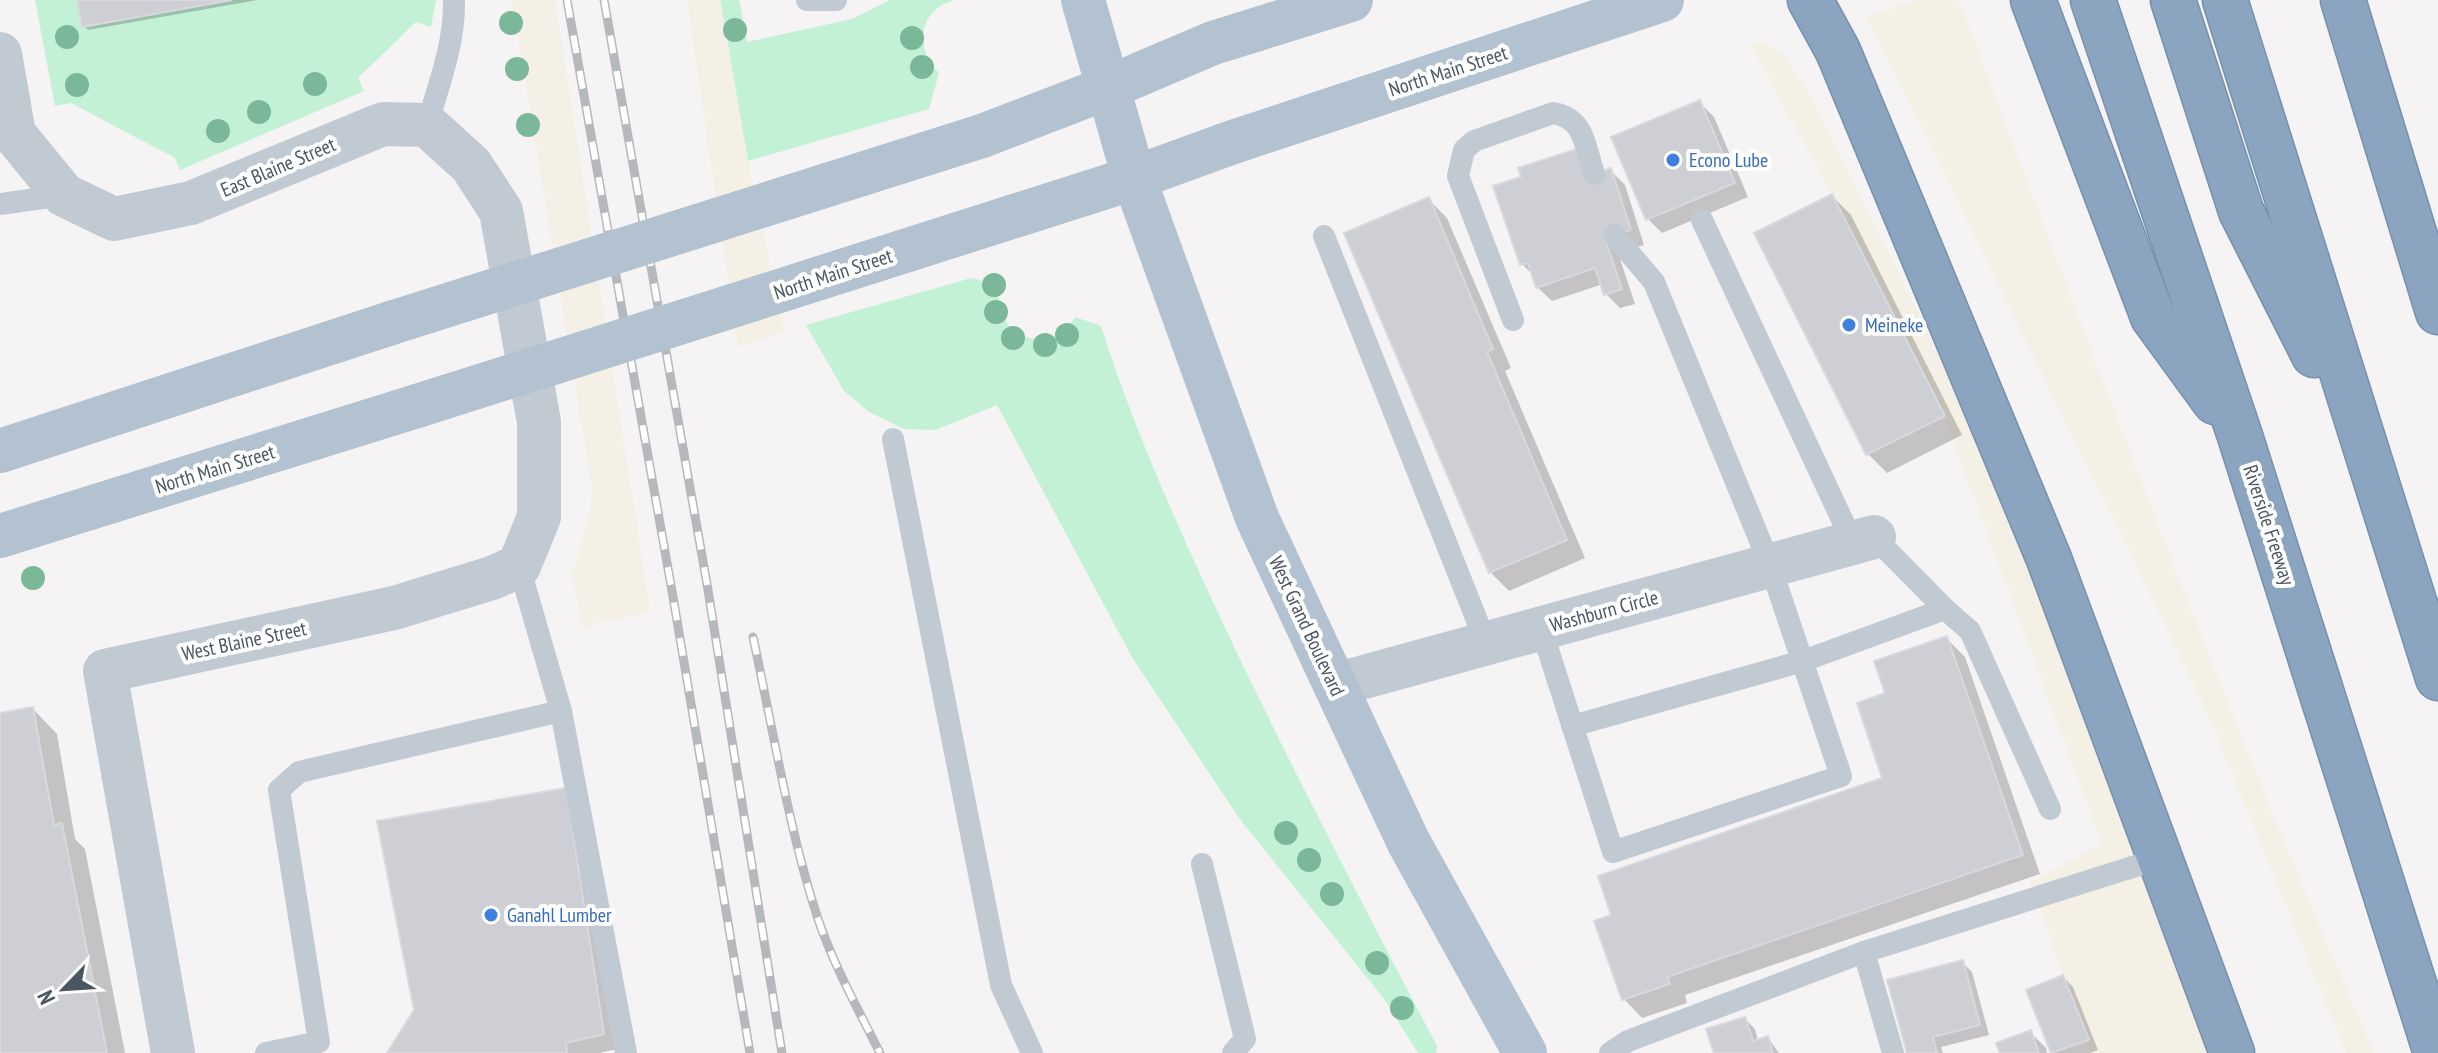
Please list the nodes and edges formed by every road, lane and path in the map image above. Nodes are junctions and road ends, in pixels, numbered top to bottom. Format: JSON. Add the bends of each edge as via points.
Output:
{"nodes":[{"id":1,"x":454,"y":0,"type":"edge"},
{"id":2,"x":807,"y":0,"type":"edge"},
{"id":3,"x":836,"y":0,"type":"edge"},
{"id":4,"x":1083,"y":0,"type":"edge"},
{"id":5,"x":1351,"y":0,"type":"edge"},
{"id":6,"x":1662,"y":0,"type":"edge"},
{"id":7,"x":1810,"y":0,"type":"edge"},
{"id":8,"x":2033,"y":0,"type":"edge"},
{"id":9,"x":2093,"y":0,"type":"edge"},
{"id":10,"x":2343,"y":0,"type":"edge"},
{"id":11,"x":2229,"y":13,"type":"edge"},
{"id":12,"x":2179,"y":20,"type":"edge"},
{"id":13,"x":0,"y":54,"type":"edge"},
{"id":14,"x":1107,"y":88,"type":"junction"},
{"id":15,"x":427,"y":125,"type":"junction"},
{"id":16,"x":1594,"y":174,"type":"dead end"},
{"id":17,"x":1134,"y":178,"type":"junction"},
{"id":18,"x":64,"y":195,"type":"junction"},
{"id":19,"x":0,"y":204,"type":"edge"},
{"id":20,"x":1702,"y":220,"type":"dead end"},
{"id":21,"x":1614,"y":235,"type":"dead end"},
{"id":22,"x":1324,"y":236,"type":"dead end"},
{"id":23,"x":2438,"y":312,"type":"edge"},
{"id":24,"x":1513,"y":320,"type":"dead end"},
{"id":25,"x":2240,"y":436,"type":"junction"},
{"id":26,"x":893,"y":439,"type":"dead end"},
{"id":27,"x":0,"y":451,"type":"edge"},
{"id":28,"x":2371,"y":468,"type":"junction"},
{"id":29,"x":0,"y":536,"type":"edge"},
{"id":30,"x":1863,"y":540,"type":"junction"},
{"id":31,"x":1770,"y":565,"type":"junction"},
{"id":32,"x":519,"y":566,"type":"junction"},
{"id":33,"x":1945,"y":609,"type":"junction"},
{"id":34,"x":1541,"y":628,"type":"junction"},
{"id":35,"x":1486,"y":643,"type":"junction"},
{"id":36,"x":1803,"y":661,"type":"junction"},
{"id":37,"x":2438,"y":678,"type":"edge"},
{"id":38,"x":1335,"y":685,"type":"junction"},
{"id":39,"x":561,"y":711,"type":"junction"},
{"id":40,"x":1572,"y":726,"type":"junction"},
{"id":41,"x":2050,"y":809,"type":"dead end"},
{"id":42,"x":2161,"y":858,"type":"junction"},
{"id":43,"x":1202,"y":864,"type":"dead end"},
{"id":44,"x":1864,"y":952,"type":"junction"},
{"id":45,"x":173,"y":1053,"type":"edge"},
{"id":46,"x":266,"y":1053,"type":"edge"},
{"id":47,"x":626,"y":1053,"type":"edge"},
{"id":48,"x":1032,"y":1053,"type":"edge"},
{"id":49,"x":1233,"y":1053,"type":"edge"},
{"id":50,"x":1525,"y":1053,"type":"edge"},
{"id":51,"x":1610,"y":1053,"type":"edge"},
{"id":52,"x":1893,"y":1053,"type":"edge"},
{"id":53,"x":2232,"y":1053,"type":"edge"},
{"id":54,"x":2436,"y":1053,"type":"edge"}],
"edges":[{"from":1,"to":15,"type":"lane","via":[[446,60]]},
{"from":2,"to":3,"type":"lane"},
{"from":4,"to":14,"type":"main road","name":"West Grand Boulevard"},
{"from":5,"to":14,"type":"main road","via":[[1213,43]]},
{"from":6,"to":17,"type":"main road","name":"North Main Street"},
{"from":7,"to":42,"type":"highway","via":[[1838,51],[2049,559]]},
{"from":8,"to":25,"type":"highway","via":[[2153,317]]},
{"from":9,"to":25,"type":"highway","name":"Riverside Freeway"},
{"from":10,"to":23,"type":"highway"},
{"from":11,"to":28,"type":"highway"},
{"from":12,"to":28,"type":"highway","via":[[2241,211]]},
{"from":13,"to":18,"type":"street","name":"East Blaine Street","via":[[14,134]]},
{"from":14,"to":17,"type":"main road","name":"West Grand Boulevard"},
{"from":14,"to":27,"type":"main road","bridge":true,"via":[[982,136]]},
{"from":15,"to":18,"type":"street","name":"East Blaine Street","via":[[383,124],[191,203],[114,219]]},
{"from":15,"to":32,"type":"street","via":[[471,165],[501,211],[539,422],[539,517]]},
{"from":16,"to":24,"type":"lane","via":[[1581,132],[1565,115],[1553,113],[1474,141],[1464,150],[1458,176]]},
{"from":17,"to":29,"type":"main road","name":"North Main Street","bridge":true},
{"from":17,"to":38,"type":"main road","name":"West Grand Boulevard","via":[[1257,518]]},
{"from":18,"to":19,"type":"lane"},
{"from":20,"to":30,"type":"lane"},
{"from":21,"to":31,"type":"lane","via":[[1654,282]]},
{"from":22,"to":35,"type":"lane"},
{"from":25,"to":54,"type":"highway","name":"Riverside Freeway"},
{"from":26,"to":48,"type":"lane","via":[[1001,985]]},
{"from":28,"to":37,"type":"highway"},
{"from":30,"to":31,"type":"street","name":"Washburn Circle"},
{"from":30,"to":33,"type":"lane"},
{"from":31,"to":34,"type":"street","name":"Washburn Circle"},
{"from":31,"to":36,"type":"lane"},
{"from":32,"to":39,"type":"lane"},
{"from":32,"to":45,"type":"street","name":"West Blaine Street","via":[[394,608],[105,671]]},
{"from":33,"to":36,"type":"lane"},
{"from":33,"to":41,"type":"lane","via":[[1970,631]]},
{"from":34,"to":35,"type":"street","name":"Washburn Circle"},
{"from":34,"to":40,"type":"lane"},
{"from":35,"to":38,"type":"street","name":"Washburn Circle"},
{"from":36,"to":40,"type":"lane"},
{"from":36,"to":40,"type":"lane","via":[[1841,776],[1613,852]]},
{"from":38,"to":50,"type":"main road","name":"West Grand Boulevard","via":[[1408,841]]},
{"from":39,"to":46,"type":"lane","via":[[299,772],[279,790],[319,1042]]},
{"from":39,"to":47,"type":"lane"},
{"from":42,"to":44,"type":"lane"},
{"from":42,"to":53,"type":"highway"},
{"from":43,"to":49,"type":"lane","via":[[1245,1039]]},
{"from":44,"to":51,"type":"lane","via":[[1628,1041]]},
{"from":44,"to":52,"type":"lane"}]}
